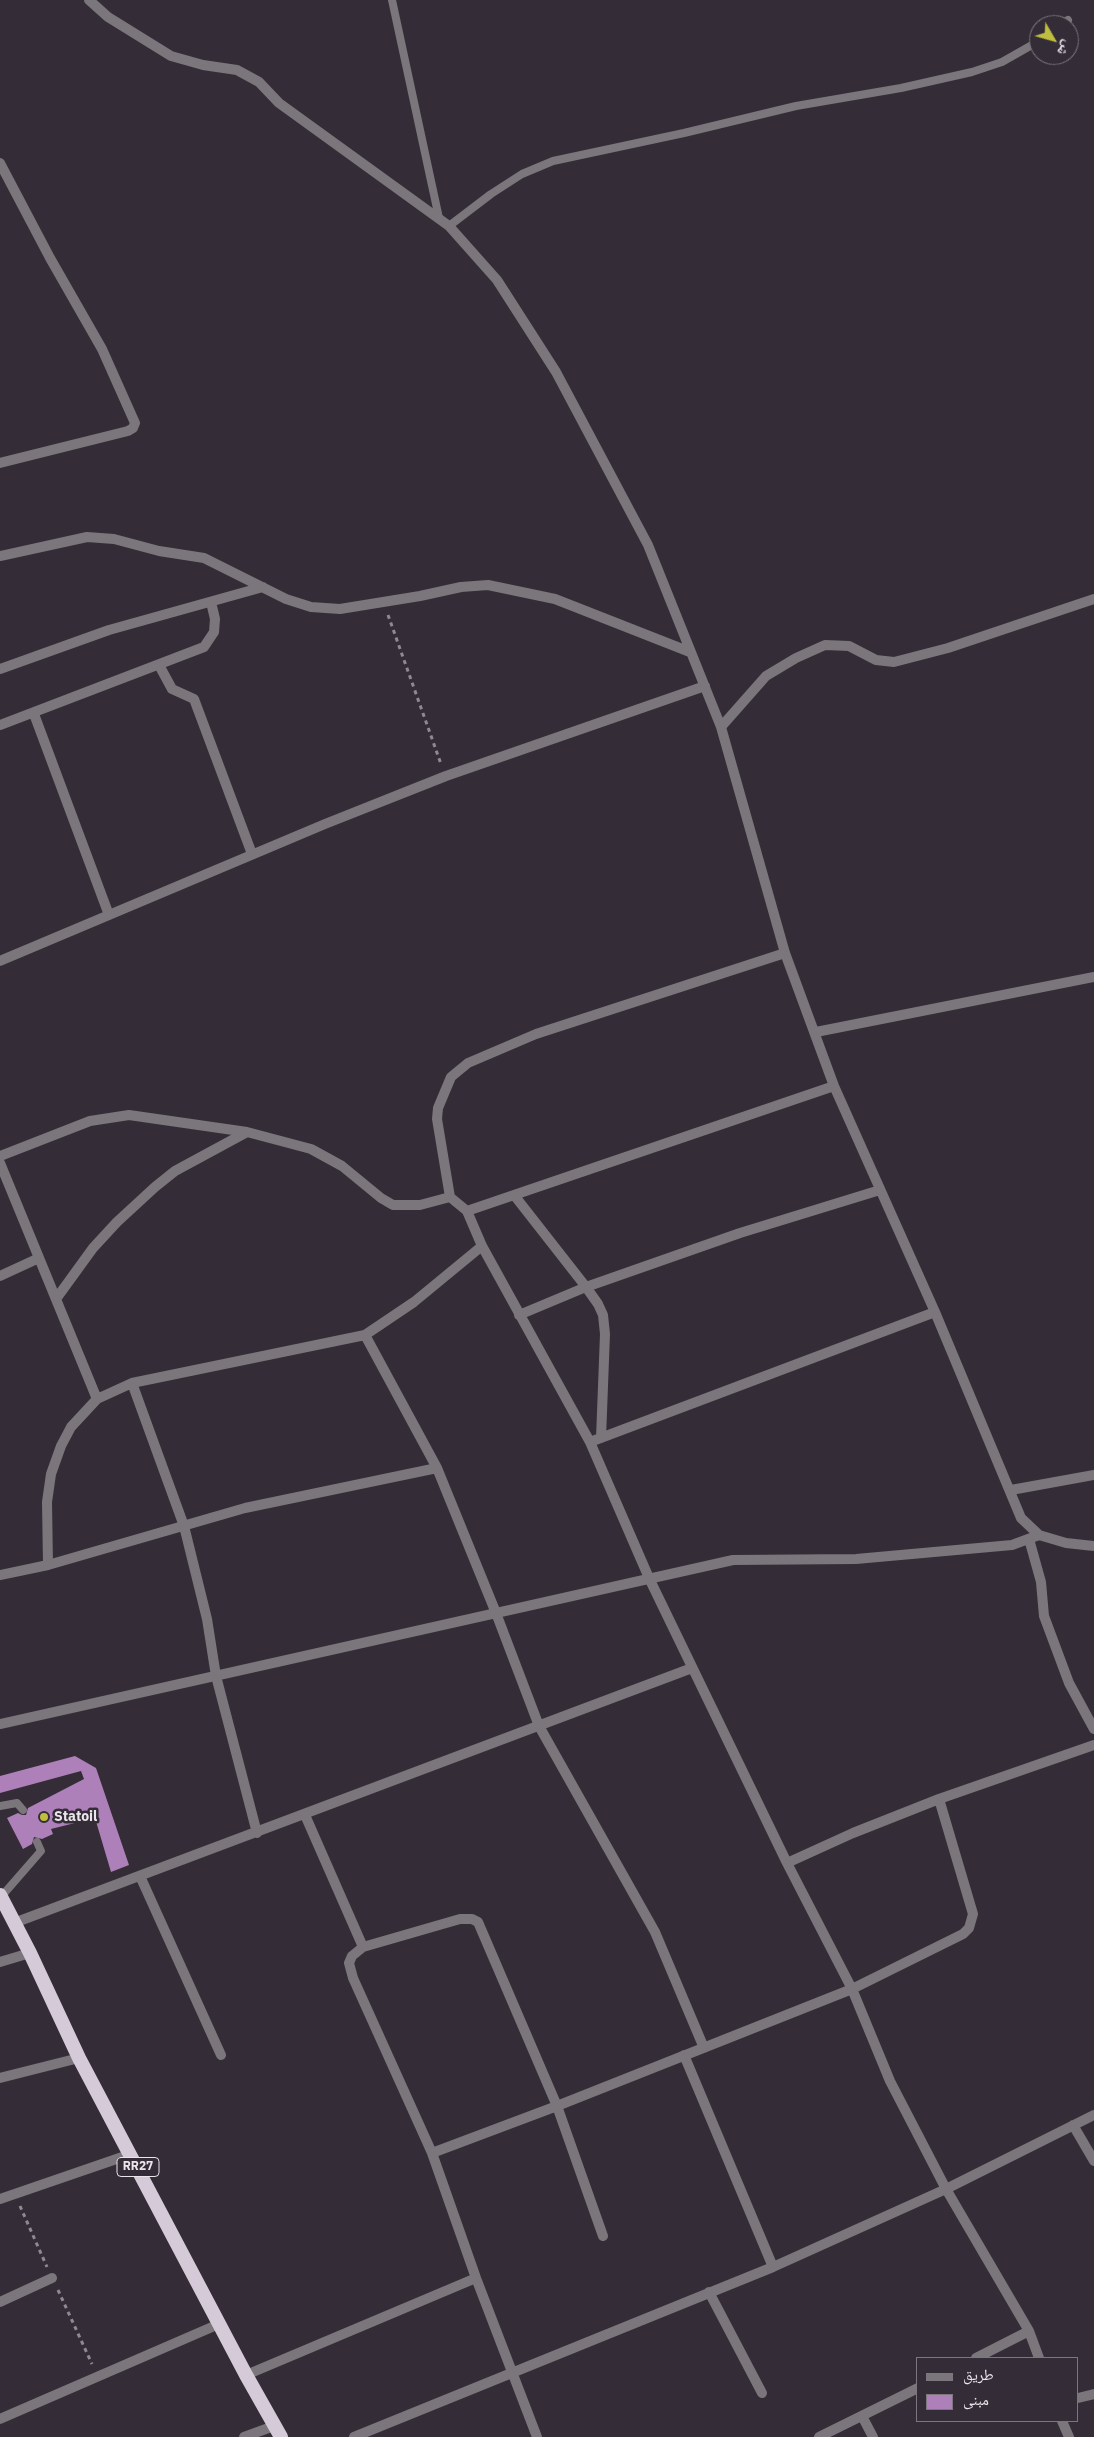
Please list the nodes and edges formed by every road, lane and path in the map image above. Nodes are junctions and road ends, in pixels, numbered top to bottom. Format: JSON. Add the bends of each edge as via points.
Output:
{"nodes":[{"id":1,"x":89,"y":0,"type":"edge"},
{"id":2,"x":392,"y":0,"type":"edge"},
{"id":3,"x":1029,"y":47,"type":"edge"},
{"id":4,"x":0,"y":163,"type":"edge"},
{"id":5,"x":439,"y":218,"type":"junction"},
{"id":6,"x":450,"y":226,"type":"junction"},
{"id":7,"x":0,"y":463,"type":"edge"},
{"id":8,"x":0,"y":556,"type":"edge"},
{"id":9,"x":263,"y":587,"type":"junction"},
{"id":10,"x":1094,"y":599,"type":"edge"},
{"id":11,"x":211,"y":602,"type":"junction"},
{"id":12,"x":384,"y":602,"type":"junction"},
{"id":13,"x":690,"y":652,"type":"junction"},
{"id":14,"x":159,"y":665,"type":"junction"},
{"id":15,"x":0,"y":668,"type":"edge"},
{"id":16,"x":705,"y":686,"type":"junction"},
{"id":17,"x":34,"y":714,"type":"junction"},
{"id":18,"x":0,"y":725,"type":"edge"},
{"id":19,"x":721,"y":727,"type":"junction"},
{"id":20,"x":446,"y":776,"type":"junction"},
{"id":21,"x":252,"y":854,"type":"junction"},
{"id":22,"x":109,"y":915,"type":"junction"},
{"id":23,"x":785,"y":953,"type":"junction"},
{"id":24,"x":0,"y":961,"type":"edge"},
{"id":25,"x":1094,"y":977,"type":"edge"},
{"id":26,"x":816,"y":1032,"type":"junction"},
{"id":27,"x":834,"y":1086,"type":"junction"},
{"id":28,"x":248,"y":1132,"type":"junction"},
{"id":29,"x":0,"y":1156,"type":"edge"},
{"id":30,"x":0,"y":1163,"type":"edge"},
{"id":31,"x":880,"y":1190,"type":"junction"},
{"id":32,"x":514,"y":1195,"type":"junction"},
{"id":33,"x":450,"y":1197,"type":"junction"},
{"id":34,"x":467,"y":1211,"type":"junction"},
{"id":35,"x":482,"y":1246,"type":"junction"},
{"id":36,"x":39,"y":1258,"type":"junction"},
{"id":37,"x":0,"y":1276,"type":"edge"},
{"id":38,"x":586,"y":1287,"type":"junction"},
{"id":39,"x":56,"y":1299,"type":"junction"},
{"id":40,"x":935,"y":1312,"type":"junction"},
{"id":41,"x":519,"y":1316,"type":"junction"},
{"id":42,"x":364,"y":1335,"type":"junction"},
{"id":43,"x":132,"y":1383,"type":"junction"},
{"id":44,"x":97,"y":1399,"type":"junction"},
{"id":45,"x":601,"y":1438,"type":"junction"},
{"id":46,"x":590,"y":1442,"type":"junction"},
{"id":47,"x":437,"y":1468,"type":"junction"},
{"id":48,"x":1094,"y":1475,"type":"edge"},
{"id":49,"x":1010,"y":1490,"type":"junction"},
{"id":50,"x":184,"y":1526,"type":"junction"},
{"id":51,"x":1034,"y":1537,"type":"junction"},
{"id":52,"x":1094,"y":1546,"type":"edge"},
{"id":53,"x":48,"y":1565,"type":"junction"},
{"id":54,"x":0,"y":1575,"type":"edge"},
{"id":55,"x":649,"y":1578,"type":"junction"},
{"id":56,"x":496,"y":1613,"type":"junction"},
{"id":57,"x":692,"y":1668,"type":"junction"},
{"id":58,"x":216,"y":1676,"type":"junction"},
{"id":59,"x":0,"y":1724,"type":"edge"},
{"id":60,"x":539,"y":1726,"type":"junction"},
{"id":61,"x":1094,"y":1730,"type":"edge"},
{"id":62,"x":1094,"y":1745,"type":"edge"},
{"id":63,"x":939,"y":1799,"type":"junction"},
{"id":64,"x":0,"y":1806,"type":"edge"},
{"id":65,"x":23,"y":1810,"type":"dead end"},
{"id":66,"x":305,"y":1815,"type":"junction"},
{"id":67,"x":257,"y":1833,"type":"junction"},
{"id":68,"x":37,"y":1842,"type":"dead end"},
{"id":69,"x":787,"y":1863,"type":"junction"},
{"id":70,"x":140,"y":1876,"type":"junction"},
{"id":71,"x":0,"y":1896,"type":"edge"},
{"id":72,"x":14,"y":1923,"type":"junction"},
{"id":73,"x":364,"y":1947,"type":"junction"},
{"id":74,"x":30,"y":1953,"type":"junction"},
{"id":75,"x":0,"y":1962,"type":"edge"},
{"id":76,"x":852,"y":1989,"type":"junction"},
{"id":77,"x":704,"y":2048,"type":"junction"},
{"id":78,"x":221,"y":2055,"type":"dead end"},
{"id":79,"x":684,"y":2055,"type":"junction"},
{"id":80,"x":79,"y":2058,"type":"junction"},
{"id":81,"x":0,"y":2078,"type":"edge"},
{"id":82,"x":557,"y":2106,"type":"junction"},
{"id":83,"x":1094,"y":2115,"type":"edge"},
{"id":84,"x":1073,"y":2125,"type":"junction"},
{"id":85,"x":432,"y":2152,"type":"junction"},
{"id":86,"x":131,"y":2154,"type":"junction"},
{"id":87,"x":1094,"y":2161,"type":"edge"},
{"id":88,"x":946,"y":2189,"type":"junction"},
{"id":89,"x":0,"y":2199,"type":"edge"},
{"id":90,"x":603,"y":2236,"type":"dead end"},
{"id":91,"x":773,"y":2267,"type":"junction"},
{"id":92,"x":52,"y":2278,"type":"dead end"},
{"id":93,"x":476,"y":2278,"type":"junction"},
{"id":94,"x":709,"y":2292,"type":"junction"},
{"id":95,"x":0,"y":2302,"type":"edge"},
{"id":96,"x":219,"y":2324,"type":"junction"},
{"id":97,"x":1029,"y":2331,"type":"junction"},
{"id":98,"x":978,"y":2357,"type":"edge"},
{"id":99,"x":1039,"y":2357,"type":"edge"},
{"id":100,"x":512,"y":2372,"type":"junction"},
{"id":101,"x":246,"y":2375,"type":"junction"},
{"id":102,"x":916,"y":2389,"type":"edge"},
{"id":103,"x":762,"y":2393,"type":"dead end"},
{"id":104,"x":1094,"y":2394,"type":"edge"},
{"id":105,"x":1079,"y":2398,"type":"edge"},
{"id":106,"x":862,"y":2416,"type":"junction"},
{"id":107,"x":0,"y":2419,"type":"edge"},
{"id":108,"x":1062,"y":2422,"type":"edge"},
{"id":109,"x":278,"y":2432,"type":"edge"},
{"id":110,"x":244,"y":2437,"type":"edge"},
{"id":111,"x":354,"y":2437,"type":"edge"},
{"id":112,"x":537,"y":2437,"type":"edge"},
{"id":113,"x":819,"y":2437,"type":"edge"},
{"id":114,"x":873,"y":2437,"type":"edge"},
{"id":115,"x":1069,"y":2437,"type":"edge"}],
"edges":[{"from":1,"to":5,"type":"street","via":[[108,17],[171,56],[237,70],[260,82],[279,103]]},
{"from":2,"to":5,"type":"lane"},
{"from":3,"to":6,"type":"lane","via":[[1002,62],[972,72],[796,106],[553,161],[522,174]]},
{"from":4,"to":7,"type":"street","via":[[102,349],[135,423],[128,431]]},
{"from":5,"to":6,"type":"street"},
{"from":6,"to":13,"type":"street","via":[[497,280],[556,372],[648,545]]},
{"from":8,"to":9,"type":"street","via":[[86,537],[114,539],[159,552],[204,558]]},
{"from":9,"to":11,"type":"street"},
{"from":9,"to":12,"type":"street","via":[[311,607],[340,609]]},
{"from":10,"to":19,"type":"street","via":[[948,648],[894,662],[876,660],[849,646],[825,645],[766,676]]},
{"from":11,"to":14,"type":"street","via":[[215,619],[211,639],[200,649]]},
{"from":11,"to":15,"type":"street","via":[[109,630]]},
{"from":12,"to":13,"type":"street","via":[[461,587],[521,590],[573,605]]},
{"from":12,"to":20,"type":"path"},
{"from":13,"to":16,"type":"street"},
{"from":14,"to":17,"type":"street"},
{"from":14,"to":21,"type":"street","via":[[172,689],[194,699]]},
{"from":16,"to":19,"type":"street"},
{"from":16,"to":20,"type":"street"},
{"from":17,"to":18,"type":"street"},
{"from":17,"to":22,"type":"street"},
{"from":19,"to":23,"type":"street"},
{"from":20,"to":21,"type":"street"},
{"from":21,"to":22,"type":"street"},
{"from":22,"to":24,"type":"street"},
{"from":23,"to":26,"type":"street"},
{"from":23,"to":33,"type":"street","via":[[536,1034],[468,1063],[451,1077],[438,1108]]},
{"from":25,"to":26,"type":"street"},
{"from":26,"to":27,"type":"street"},
{"from":27,"to":31,"type":"street"},
{"from":27,"to":32,"type":"street"},
{"from":28,"to":29,"type":"street","via":[[129,1115],[90,1121]]},
{"from":28,"to":33,"type":"street","via":[[311,1149],[342,1166],[394,1205],[420,1205]]},
{"from":28,"to":39,"type":"street","via":[[175,1171],[155,1187],[93,1248]]},
{"from":30,"to":36,"type":"street"},
{"from":31,"to":38,"type":"street","via":[[740,1233]]},
{"from":31,"to":40,"type":"street"},
{"from":32,"to":34,"type":"street"},
{"from":32,"to":38,"type":"street"},
{"from":33,"to":34,"type":"street"},
{"from":34,"to":35,"type":"street"},
{"from":35,"to":41,"type":"street"},
{"from":35,"to":42,"type":"street","via":[[414,1302]]},
{"from":36,"to":37,"type":"street"},
{"from":36,"to":39,"type":"street"},
{"from":38,"to":41,"type":"street"},
{"from":38,"to":45,"type":"street","via":[[598,1304],[605,1324]]},
{"from":39,"to":44,"type":"street"},
{"from":40,"to":45,"type":"street"},
{"from":40,"to":49,"type":"street"},
{"from":41,"to":46,"type":"street"},
{"from":42,"to":43,"type":"street"},
{"from":42,"to":47,"type":"street"},
{"from":43,"to":44,"type":"street"},
{"from":43,"to":50,"type":"street"},
{"from":44,"to":53,"type":"street","via":[[71,1427],[51,1474],[47,1502]]},
{"from":45,"to":46,"type":"street"},
{"from":46,"to":55,"type":"street"},
{"from":47,"to":50,"type":"street","via":[[245,1508]]},
{"from":47,"to":56,"type":"street"},
{"from":48,"to":49,"type":"street"},
{"from":49,"to":51,"type":"street","via":[[1021,1518]]},
{"from":50,"to":53,"type":"street"},
{"from":50,"to":58,"type":"street","via":[[207,1619]]},
{"from":51,"to":52,"type":"street"},
{"from":51,"to":55,"type":"street","via":[[1012,1545],[856,1559],[734,1560]]},
{"from":51,"to":61,"type":"street","via":[[1044,1616],[1069,1683]]},
{"from":53,"to":54,"type":"street"},
{"from":55,"to":56,"type":"street"},
{"from":55,"to":57,"type":"street"},
{"from":56,"to":58,"type":"street"},
{"from":56,"to":60,"type":"street"},
{"from":57,"to":60,"type":"street"},
{"from":57,"to":69,"type":"street"},
{"from":58,"to":59,"type":"street"},
{"from":58,"to":67,"type":"street"},
{"from":60,"to":66,"type":"street"},
{"from":60,"to":77,"type":"street","via":[[654,1932]]},
{"from":62,"to":63,"type":"street"},
{"from":63,"to":69,"type":"street"},
{"from":63,"to":76,"type":"street","via":[[973,1914],[970,1928],[958,1938]]},
{"from":64,"to":65,"type":"lane","via":[[18,1803]]},
{"from":66,"to":67,"type":"street"},
{"from":66,"to":73,"type":"street"},
{"from":67,"to":70,"type":"street"},
{"from":68,"to":71,"type":"lane","via":[[41,1851]]},
{"from":69,"to":76,"type":"street"},
{"from":70,"to":72,"type":"street"},
{"from":70,"to":78,"type":"street"},
{"from":71,"to":72,"type":"highway","number":"RR27"},
{"from":72,"to":74,"type":"highway","number":"RR27"},
{"from":73,"to":82,"type":"street","via":[[460,1919],[478,1922]]},
{"from":73,"to":85,"type":"street","via":[[350,1959],[353,1978]]},
{"from":74,"to":75,"type":"street"},
{"from":74,"to":80,"type":"highway","number":"RR27"},
{"from":76,"to":77,"type":"street"},
{"from":76,"to":88,"type":"street","via":[[890,2081]]},
{"from":77,"to":79,"type":"street"},
{"from":79,"to":82,"type":"street"},
{"from":79,"to":91,"type":"street"},
{"from":80,"to":81,"type":"street"},
{"from":80,"to":86,"type":"highway","number":"RR27"},
{"from":82,"to":85,"type":"street"},
{"from":82,"to":90,"type":"street"},
{"from":83,"to":84,"type":"street"},
{"from":84,"to":87,"type":"street"},
{"from":84,"to":88,"type":"street"},
{"from":85,"to":93,"type":"street"},
{"from":86,"to":89,"type":"street"},
{"from":86,"to":96,"type":"highway","number":"RR27"},
{"from":88,"to":91,"type":"street"},
{"from":88,"to":97,"type":"street"},
{"from":91,"to":94,"type":"street"},
{"from":92,"to":95,"type":"street"},
{"from":93,"to":100,"type":"street"},
{"from":93,"to":101,"type":"street"},
{"from":94,"to":100,"type":"street"},
{"from":94,"to":103,"type":"street"},
{"from":96,"to":101,"type":"highway","number":"RR27"},
{"from":96,"to":107,"type":"street"},
{"from":97,"to":98,"type":"street"},
{"from":97,"to":99,"type":"street"},
{"from":100,"to":111,"type":"street"},
{"from":100,"to":112,"type":"street"},
{"from":101,"to":109,"type":"highway","number":"RR27"},
{"from":102,"to":106,"type":"street"},
{"from":104,"to":105,"type":"street"},
{"from":106,"to":113,"type":"street"},
{"from":106,"to":114,"type":"street"},
{"from":108,"to":115,"type":"street"},
{"from":109,"to":110,"type":"street"}]}
